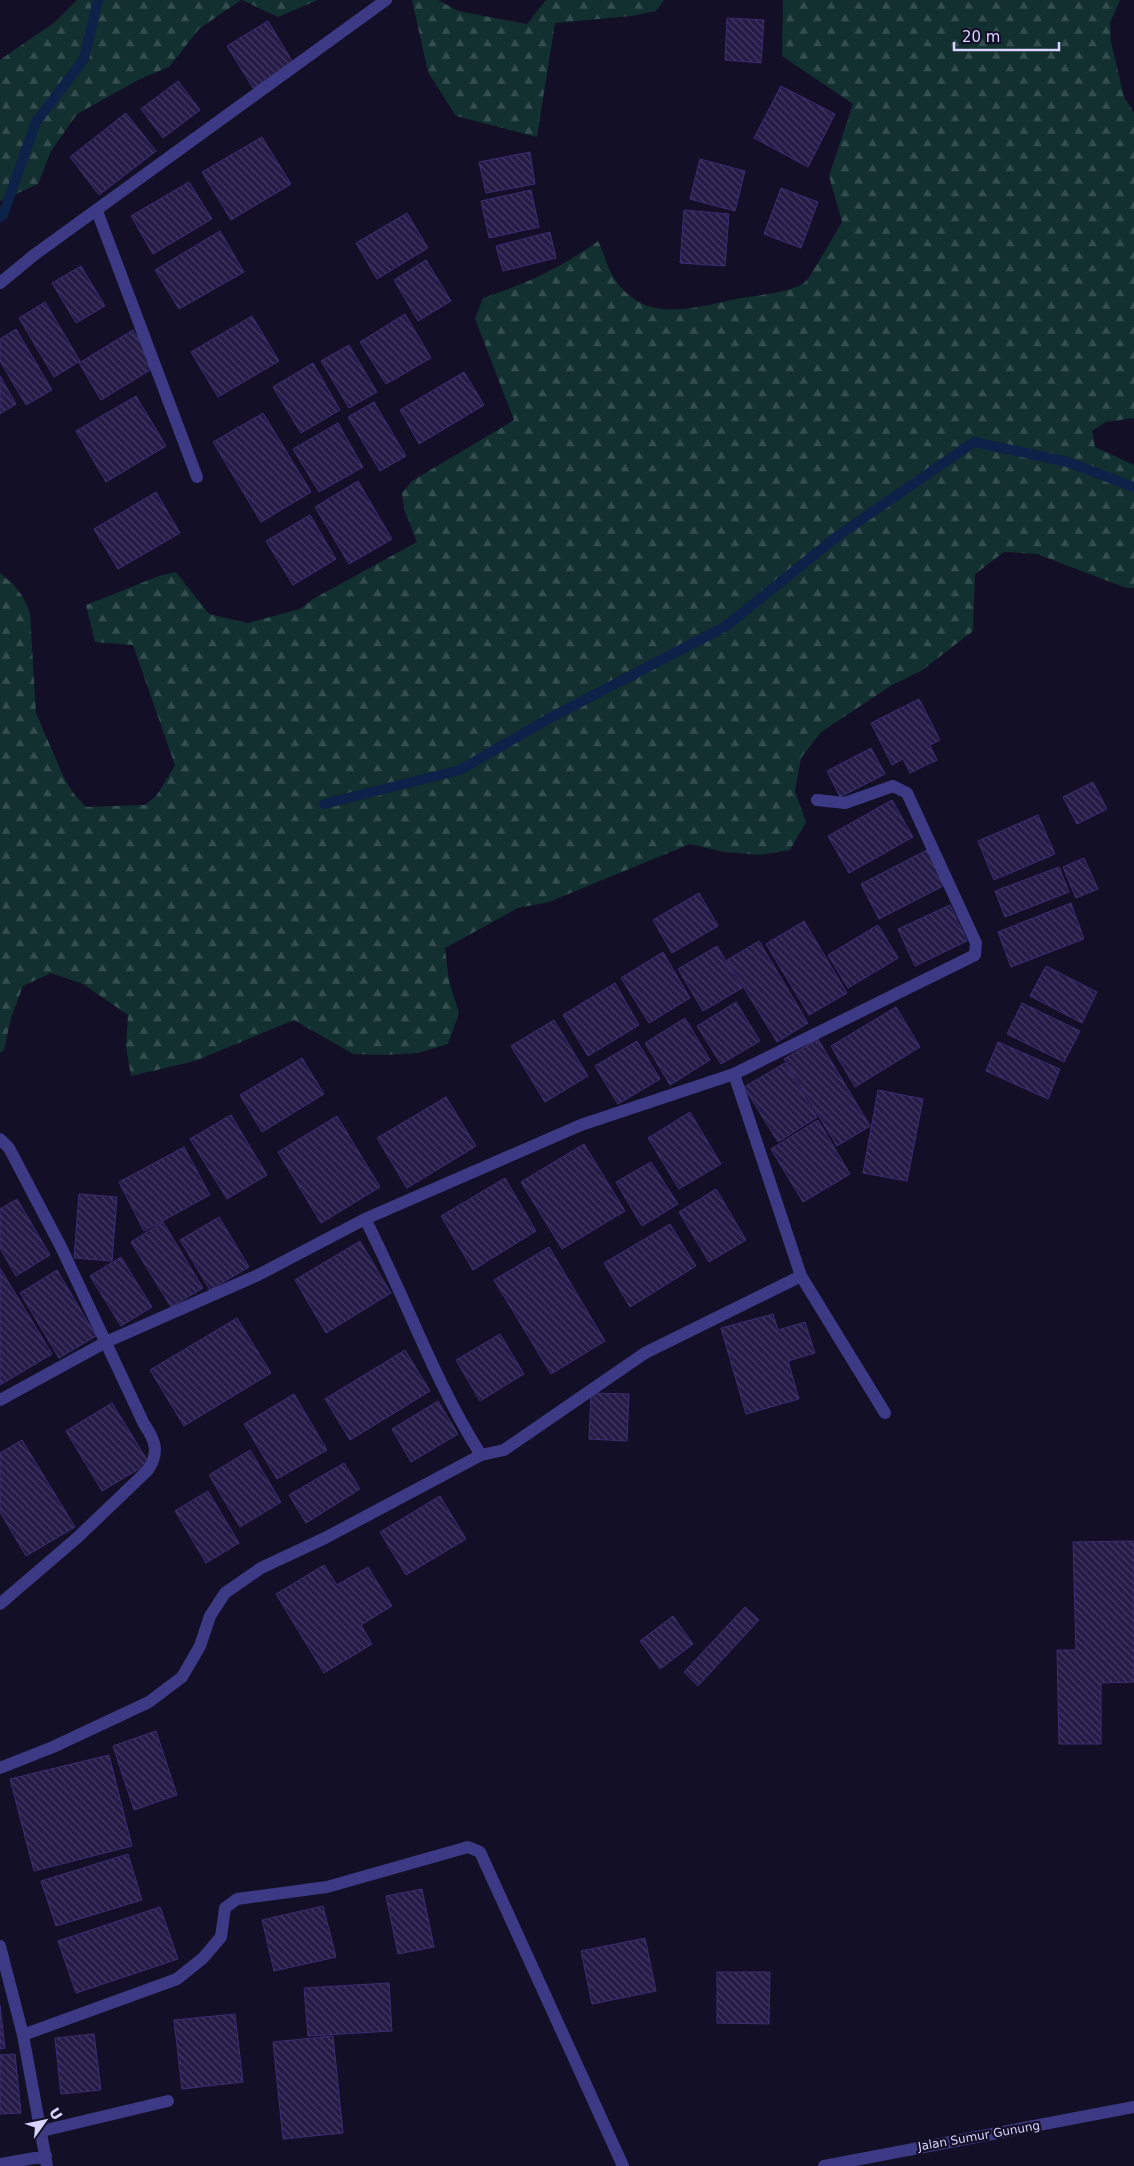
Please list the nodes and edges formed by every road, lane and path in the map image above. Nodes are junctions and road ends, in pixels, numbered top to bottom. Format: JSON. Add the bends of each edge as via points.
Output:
{"nodes":[{"id":1,"x":386,"y":0,"type":"edge"},
{"id":2,"x":97,"y":211,"type":"junction"},
{"id":3,"x":0,"y":283,"type":"edge"},
{"id":4,"x":197,"y":477,"type":"dead end"},
{"id":5,"x":818,"y":800,"type":"dead end"},
{"id":6,"x":734,"y":1074,"type":"junction"},
{"id":7,"x":0,"y":1139,"type":"edge"},
{"id":8,"x":365,"y":1219,"type":"junction"},
{"id":9,"x":801,"y":1276,"type":"junction"},
{"id":10,"x":106,"y":1342,"type":"junction"},
{"id":11,"x":0,"y":1400,"type":"edge"},
{"id":12,"x":885,"y":1413,"type":"dead end"},
{"id":13,"x":481,"y":1455,"type":"junction"},
{"id":14,"x":0,"y":1604,"type":"edge"},
{"id":15,"x":0,"y":1768,"type":"edge"},
{"id":16,"x":0,"y":1946,"type":"edge"},
{"id":17,"x":23,"y":2036,"type":"junction"},
{"id":18,"x":168,"y":2101,"type":"dead end"},
{"id":19,"x":1134,"y":2107,"type":"edge"},
{"id":20,"x":42,"y":2131,"type":"junction"},
{"id":21,"x":47,"y":2161,"type":"edge"},
{"id":22,"x":0,"y":2164,"type":"edge"},
{"id":23,"x":624,"y":2166,"type":"edge"},
{"id":24,"x":824,"y":2166,"type":"edge"}],
"edges":[{"from":1,"to":2,"type":"street"},
{"from":2,"to":3,"type":"street"},
{"from":2,"to":4,"type":"street"},
{"from":5,"to":6,"type":"street","via":[[844,803],[893,786],[907,793],[976,943],[975,955]]},
{"from":6,"to":8,"type":"street","via":[[582,1125]]},
{"from":6,"to":9,"type":"street"},
{"from":7,"to":10,"type":"street","via":[[9,1148],[57,1239]]},
{"from":8,"to":10,"type":"street","via":[[258,1275]]},
{"from":8,"to":13,"type":"street","via":[[459,1421]]},
{"from":9,"to":12,"type":"street"},
{"from":9,"to":13,"type":"street","via":[[645,1353],[504,1450]]},
{"from":10,"to":11,"type":"street"},
{"from":10,"to":14,"type":"street","via":[[154,1439],[153,1463],[78,1537]]},
{"from":13,"to":15,"type":"street","via":[[325,1538],[261,1568],[225,1593],[210,1616],[200,1646],[182,1677],[149,1702]]},
{"from":16,"to":17,"type":"street"},
{"from":17,"to":20,"type":"street"},
{"from":17,"to":23,"type":"street","via":[[177,1979],[203,1958],[221,1937],[225,1908],[237,1899],[327,1887],[468,1847],[480,1852]]},
{"from":18,"to":20,"type":"street"},
{"from":19,"to":24,"type":"street","name":"Jalan Sumur Gunung"},
{"from":20,"to":21,"type":"street"},
{"from":21,"to":22,"type":"street"}]}
